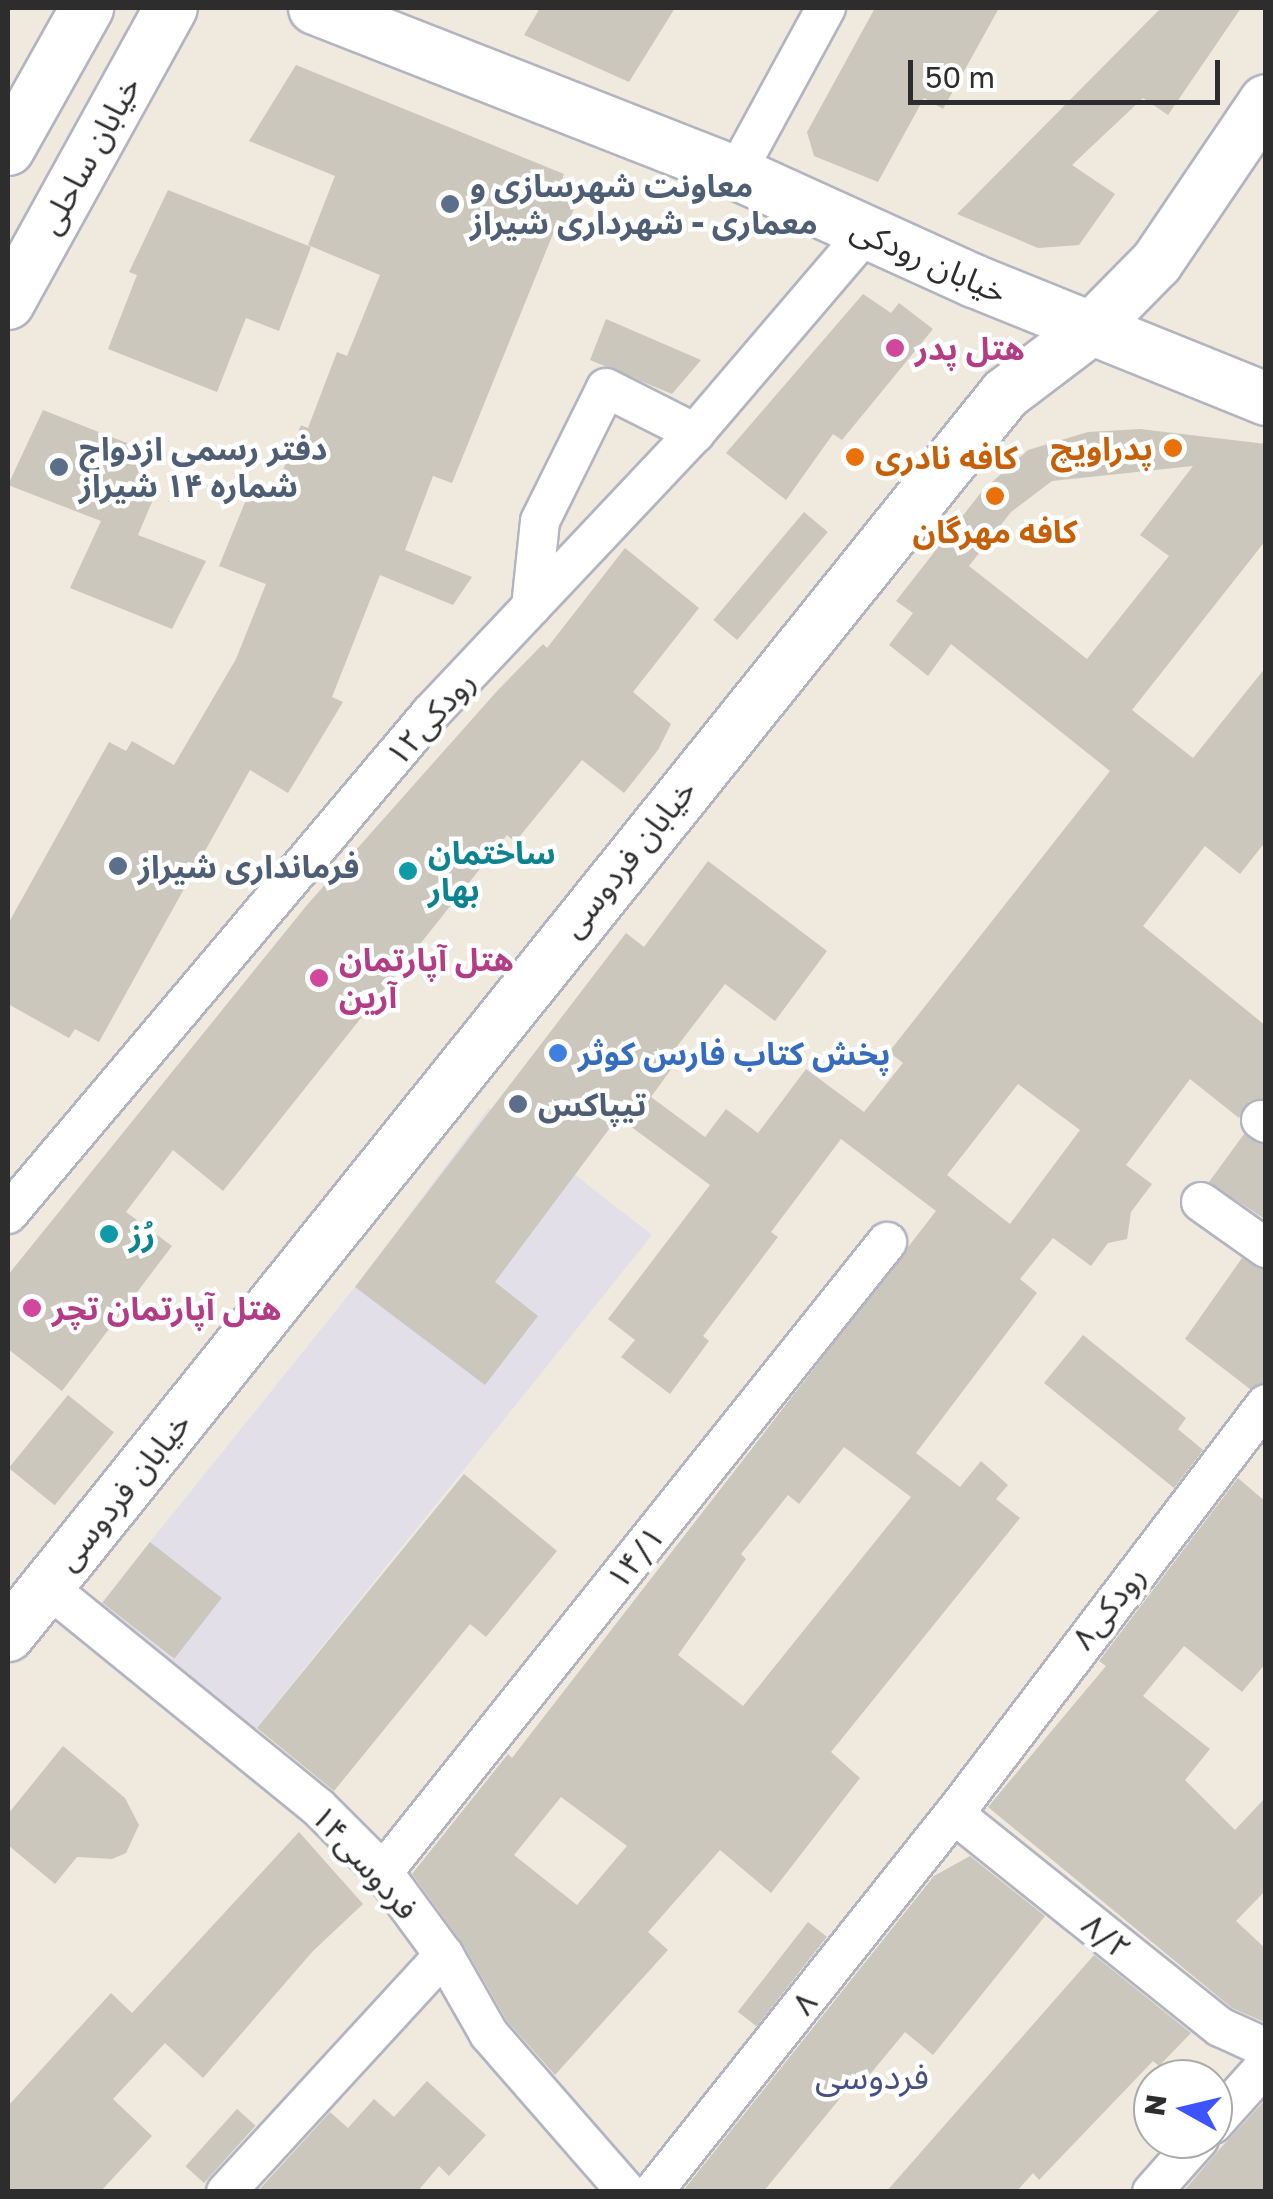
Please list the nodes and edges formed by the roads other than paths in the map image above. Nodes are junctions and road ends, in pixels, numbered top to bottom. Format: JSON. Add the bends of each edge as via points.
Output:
{"nodes":[{"id":1,"x":87,"y":8,"type":"edge"},
{"id":2,"x":171,"y":8,"type":"edge"},
{"id":3,"x":315,"y":8,"type":"edge"},
{"id":4,"x":826,"y":8,"type":"edge"},
{"id":5,"x":1266,"y":100,"type":"edge"},
{"id":6,"x":8,"y":150,"type":"edge"},
{"id":7,"x":736,"y":173,"type":"junction"},
{"id":8,"x":866,"y":233,"type":"junction"},
{"id":9,"x":8,"y":303,"type":"edge"},
{"id":10,"x":1091,"y":329,"type":"junction"},
{"id":11,"x":1266,"y":398,"type":"edge"},
{"id":12,"x":694,"y":433,"type":"junction"},
{"id":13,"x":531,"y":607,"type":"junction"},
{"id":14,"x":1201,"y":1202,"type":"dead end"},
{"id":15,"x":8,"y":1214,"type":"edge"},
{"id":16,"x":887,"y":1242,"type":"dead end"},
{"id":17,"x":1266,"y":1248,"type":"edge"},
{"id":18,"x":1266,"y":1404,"type":"edge"},
{"id":19,"x":46,"y":1586,"type":"junction"},
{"id":20,"x":8,"y":1634,"type":"edge"},
{"id":21,"x":954,"y":1814,"type":"junction"},
{"id":22,"x":383,"y":1872,"type":"junction"},
{"id":23,"x":444,"y":1955,"type":"junction"},
{"id":24,"x":1266,"y":2048,"type":"edge"},
{"id":25,"x":1266,"y":2065,"type":"edge"},
{"id":26,"x":1233,"y":2102,"type":"edge"},
{"id":27,"x":1181,"y":2159,"type":"edge"},
{"id":28,"x":226,"y":2192,"type":"edge"},
{"id":29,"x":627,"y":2192,"type":"edge"},
{"id":30,"x":653,"y":2192,"type":"edge"},
{"id":31,"x":1152,"y":2192,"type":"edge"}],
"edges":[{"from":1,"to":6,"type":"street"},
{"from":2,"to":9,"type":"street","name":"خیابان ساحلی"},
{"from":3,"to":7,"type":"street","name":"خیابان رودکی"},
{"from":4,"to":7,"type":"street"},
{"from":5,"to":10,"type":"street","name":"خیابان فردوسی","via":[[1157,262]]},
{"from":7,"to":8,"type":"street","name":"خیابان رودکی"},
{"from":8,"to":10,"type":"street","name":"خیابان رودکی"},
{"from":8,"to":12,"type":"street","name":"رودکی۱۲"},
{"from":10,"to":11,"type":"street","name":"خیابان رودکی"},
{"from":10,"to":19,"type":"street","name":"خیابان فردوسی","via":[[1005,394],[831,602]]},
{"from":12,"to":13,"type":"street","name":"رودکی۱۲"},
{"from":12,"to":13,"type":"street","via":[[606,388],[540,521]]},
{"from":13,"to":15,"type":"street","name":"رودکی۱۲","via":[[431,713]]},
{"from":14,"to":17,"type":"street"},
{"from":16,"to":22,"type":"street","name":"۱۴/۱"},
{"from":18,"to":21,"type":"street","name":"رودکی۸"},
{"from":19,"to":20,"type":"street","name":"خیابان فردوسی"},
{"from":19,"to":22,"type":"street","name":"فردوسی۱۴","via":[[318,1807]]},
{"from":21,"to":24,"type":"street","name":"۸/۲","via":[[1220,2027]]},
{"from":21,"to":30,"type":"street","name":"۸"},
{"from":22,"to":23,"type":"street","name":"فردوسی۱۴"},
{"from":23,"to":28,"type":"street"},
{"from":23,"to":29,"type":"street","name":"فردوسی۱۴","via":[[489,2034]]},
{"from":25,"to":26,"type":"street"},
{"from":27,"to":31,"type":"street"}]}
